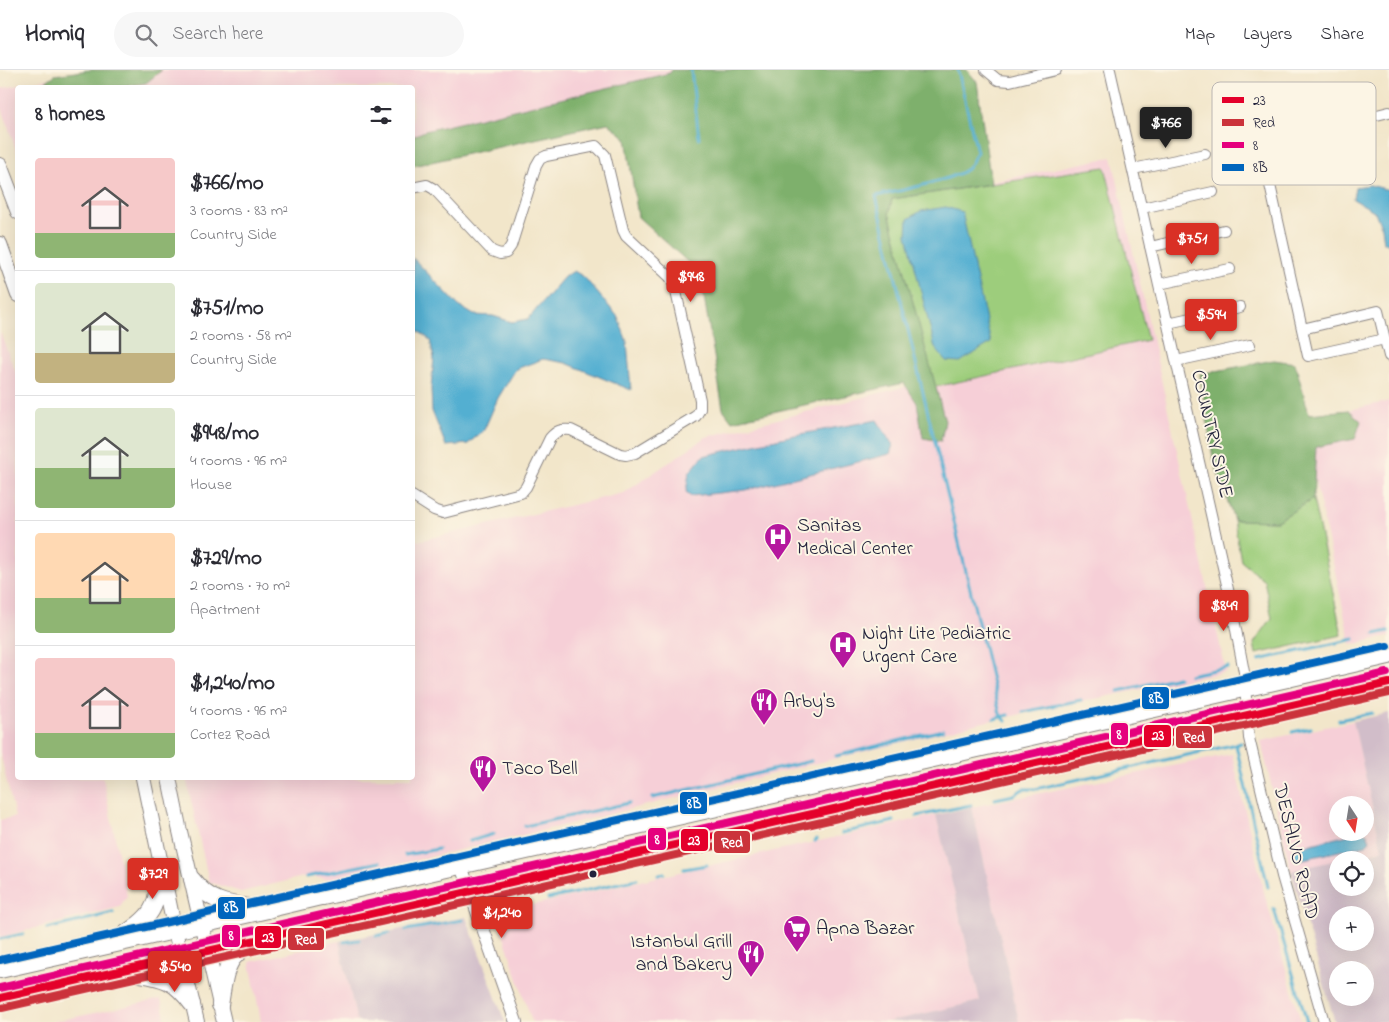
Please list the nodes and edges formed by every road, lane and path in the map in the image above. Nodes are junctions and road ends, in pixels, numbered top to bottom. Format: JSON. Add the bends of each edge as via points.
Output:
{"nodes":[{"id":1,"x":986,"y":70,"type":"edge"},
{"id":2,"x":1056,"y":70,"type":"edge"},
{"id":3,"x":1110,"y":70,"type":"edge"},
{"id":4,"x":1205,"y":154,"type":"dead end"},
{"id":5,"x":0,"y":165,"type":"edge"},
{"id":6,"x":1133,"y":169,"type":"junction"},
{"id":7,"x":1270,"y":185,"type":"edge"},
{"id":8,"x":415,"y":187,"type":"edge"},
{"id":9,"x":1214,"y":192,"type":"dead end"},
{"id":10,"x":15,"y":204,"type":"edge"},
{"id":11,"x":1142,"y":208,"type":"junction"},
{"id":12,"x":1224,"y":230,"type":"dead end"},
{"id":13,"x":0,"y":244,"type":"edge"},
{"id":14,"x":1150,"y":247,"type":"junction"},
{"id":15,"x":1230,"y":269,"type":"dead end"},
{"id":16,"x":1159,"y":284,"type":"junction"},
{"id":17,"x":15,"y":286,"type":"edge"},
{"id":18,"x":1240,"y":307,"type":"dead end"},
{"id":19,"x":1168,"y":323,"type":"junction"},
{"id":20,"x":1302,"y":329,"type":"junction"},
{"id":21,"x":1385,"y":339,"type":"junction"},
{"id":22,"x":1250,"y":345,"type":"dead end"},
{"id":23,"x":1389,"y":356,"type":"edge"},
{"id":24,"x":1176,"y":361,"type":"junction"},
{"id":25,"x":415,"y":498,"type":"edge"},
{"id":26,"x":1389,"y":656,"type":"edge"},
{"id":27,"x":1389,"y":684,"type":"edge"},
{"id":28,"x":1244,"y":689,"type":"junction"},
{"id":29,"x":1246,"y":716,"type":"junction"},
{"id":30,"x":143,"y":780,"type":"edge"},
{"id":31,"x":170,"y":780,"type":"edge"},
{"id":32,"x":829,"y":782,"type":"junction"},
{"id":33,"x":832,"y":809,"type":"junction"},
{"id":34,"x":160,"y":863,"type":"junction"},
{"id":35,"x":461,"y":866,"type":"junction"},
{"id":36,"x":192,"y":879,"type":"junction"},
{"id":37,"x":470,"y":891,"type":"junction"},
{"id":38,"x":323,"y":897,"type":"joint"},
{"id":39,"x":268,"y":910,"type":"junction"},
{"id":40,"x":203,"y":924,"type":"junction"},
{"id":41,"x":175,"y":930,"type":"junction"},
{"id":42,"x":257,"y":940,"type":"junction"},
{"id":43,"x":108,"y":946,"type":"junction"},
{"id":44,"x":209,"y":950,"type":"junction"},
{"id":45,"x":181,"y":957,"type":"junction"},
{"id":46,"x":0,"y":970,"type":"edge"},
{"id":47,"x":122,"y":971,"type":"junction"},
{"id":48,"x":0,"y":998,"type":"edge"},
{"id":49,"x":192,"y":1004,"type":"junction"},
{"id":50,"x":220,"y":1004,"type":"junction"},
{"id":51,"x":197,"y":1022,"type":"edge"},
{"id":52,"x":224,"y":1022,"type":"edge"},
{"id":53,"x":516,"y":1022,"type":"edge"},
{"id":54,"x":1324,"y":1022,"type":"edge"}],
"edges":[{"from":1,"to":2,"type":"street","via":[[998,80]]},
{"from":3,"to":6,"type":"street","name":"COUNTRY SIDE"},
{"from":4,"to":6,"type":"street"},
{"from":5,"to":10,"type":"main road"},
{"from":6,"to":11,"type":"street","name":"COUNTRY SIDE"},
{"from":7,"to":20,"type":"street"},
{"from":8,"to":25,"type":"street","via":[[427,185],[434,189],[492,251],[506,253],[540,159],[596,146],[605,155],[626,236],[670,277],[675,287],[700,409],[696,416],[635,453],[626,455],[571,430],[556,432],[521,492],[443,512]]},
{"from":9,"to":11,"type":"street"},
{"from":11,"to":14,"type":"street","name":"COUNTRY SIDE"},
{"from":12,"to":14,"type":"street"},
{"from":13,"to":17,"type":"main road"},
{"from":14,"to":16,"type":"street","name":"COUNTRY SIDE"},
{"from":15,"to":16,"type":"street"},
{"from":16,"to":19,"type":"street","name":"COUNTRY SIDE"},
{"from":18,"to":19,"type":"street"},
{"from":19,"to":24,"type":"street","name":"COUNTRY SIDE"},
{"from":20,"to":21,"type":"street","via":[[1308,356]]},
{"from":20,"to":21,"type":"street","via":[[1378,311]]},
{"from":21,"to":23,"type":"street"},
{"from":22,"to":24,"type":"street"},
{"from":24,"to":28,"type":"street","name":"COUNTRY SIDE","via":[[1230,598],[1244,672]]},
{"from":26,"to":28,"type":"highway"},
{"from":27,"to":29,"type":"highway"},
{"from":28,"to":29,"type":"street","name":"DESALVO ROAD"},
{"from":28,"to":32,"type":"highway"},
{"from":29,"to":33,"type":"highway"},
{"from":29,"to":54,"type":"street","name":"DESALVO ROAD","via":[[1282,876]]},
{"from":30,"to":34,"type":"main road"},
{"from":31,"to":36,"type":"main road"},
{"from":32,"to":33,"type":"highway"},
{"from":32,"to":35,"type":"highway"},
{"from":33,"to":37,"type":"highway"},
{"from":34,"to":41,"type":"main road"},
{"from":34,"to":43,"type":"highway","via":[[157,898],[152,911],[145,920]]},
{"from":35,"to":37,"type":"street"},
{"from":35,"to":38,"type":"highway"},
{"from":36,"to":39,"type":"highway","via":[[214,900]]},
{"from":36,"to":40,"type":"main road"},
{"from":37,"to":42,"type":"highway"},
{"from":37,"to":53,"type":"street"},
{"from":38,"to":39,"type":"main road"},
{"from":39,"to":40,"type":"highway"},
{"from":40,"to":41,"type":"highway"},
{"from":40,"to":44,"type":"main road"},
{"from":41,"to":43,"type":"highway"},
{"from":41,"to":45,"type":"main road"},
{"from":42,"to":44,"type":"highway"},
{"from":42,"to":50,"type":"highway","via":[[235,956],[225,978]]},
{"from":43,"to":46,"type":"highway"},
{"from":44,"to":45,"type":"highway"},
{"from":44,"to":50,"type":"main road"},
{"from":45,"to":47,"type":"highway"},
{"from":45,"to":49,"type":"main road"},
{"from":47,"to":48,"type":"highway"},
{"from":47,"to":49,"type":"highway","via":[[174,983]]},
{"from":49,"to":51,"type":"main road"},
{"from":50,"to":52,"type":"main road"}]}
